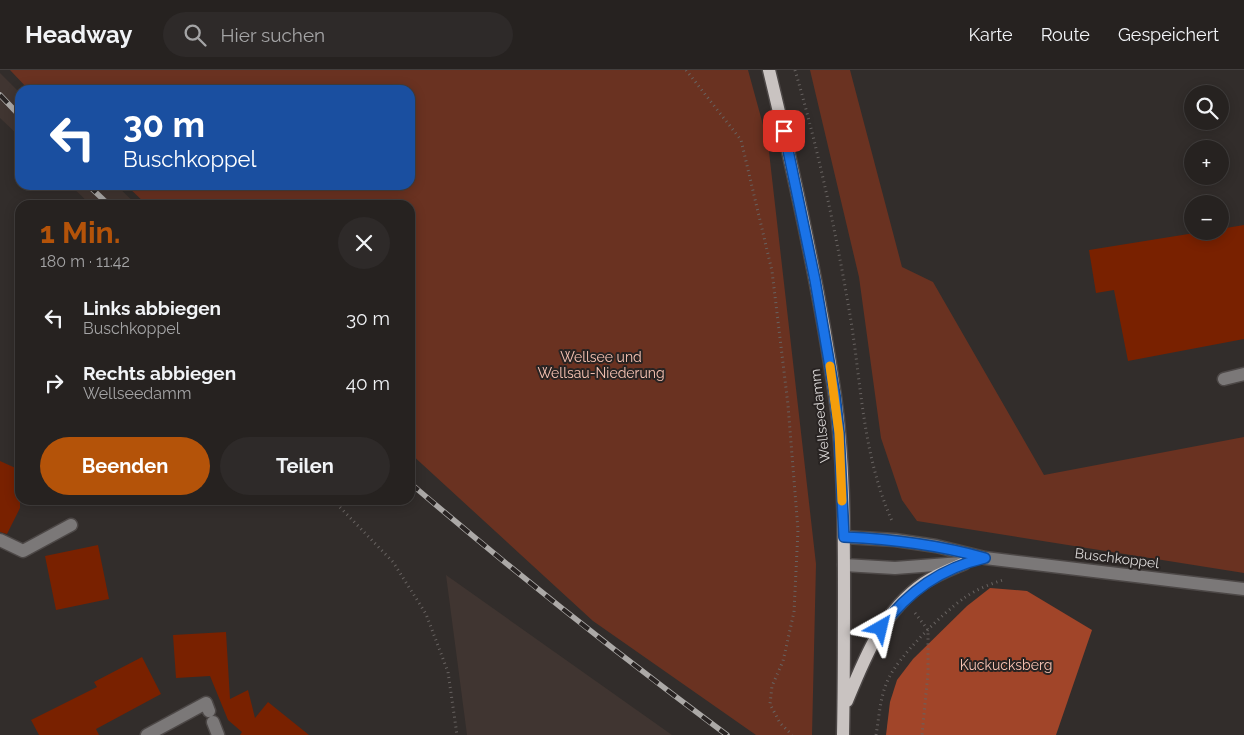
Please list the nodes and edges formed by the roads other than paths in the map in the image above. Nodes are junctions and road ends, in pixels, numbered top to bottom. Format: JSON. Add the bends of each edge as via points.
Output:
{"nodes":[{"id":1,"x":770,"y":70,"type":"edge"},
{"id":2,"x":1244,"y":374,"type":"edge"},
{"id":3,"x":1224,"y":379,"type":"dead end"},
{"id":4,"x":71,"y":526,"type":"dead end"},
{"id":5,"x":844,"y":537,"type":"junction"},
{"id":6,"x":0,"y":540,"type":"edge"},
{"id":7,"x":985,"y":558,"type":"junction"},
{"id":8,"x":965,"y":563,"type":"junction"},
{"id":9,"x":844,"y":565,"type":"junction"},
{"id":10,"x":1244,"y":589,"type":"edge"},
{"id":11,"x":844,"y":708,"type":"junction"},
{"id":12,"x":146,"y":735,"type":"edge"},
{"id":13,"x":218,"y":735,"type":"edge"},
{"id":14,"x":843,"y":735,"type":"edge"}],
"edges":[{"from":1,"to":5,"type":"main road","name":"Wellseedamm","via":[[815,280],[835,396]]},
{"from":2,"to":3,"type":"street"},
{"from":4,"to":6,"type":"street","via":[[23,551]]},
{"from":5,"to":7,"type":"street","name":"Buschkoppel","via":[[896,540]]},
{"from":5,"to":9,"type":"main road","name":"Wellseedamm"},
{"from":7,"to":8,"type":"street","name":"Buschkoppel"},
{"from":7,"to":10,"type":"street","name":"Buschkoppel"},
{"from":8,"to":9,"type":"street","name":"Buschkoppel","via":[[895,568]]},
{"from":8,"to":11,"type":"main road","via":[[924,583],[893,611],[863,660]]},
{"from":9,"to":11,"type":"main road","name":"Wellseedamm"},
{"from":11,"to":14,"type":"main road","name":"Wellseedamm"},
{"from":12,"to":13,"type":"street","via":[[206,703]]}]}
